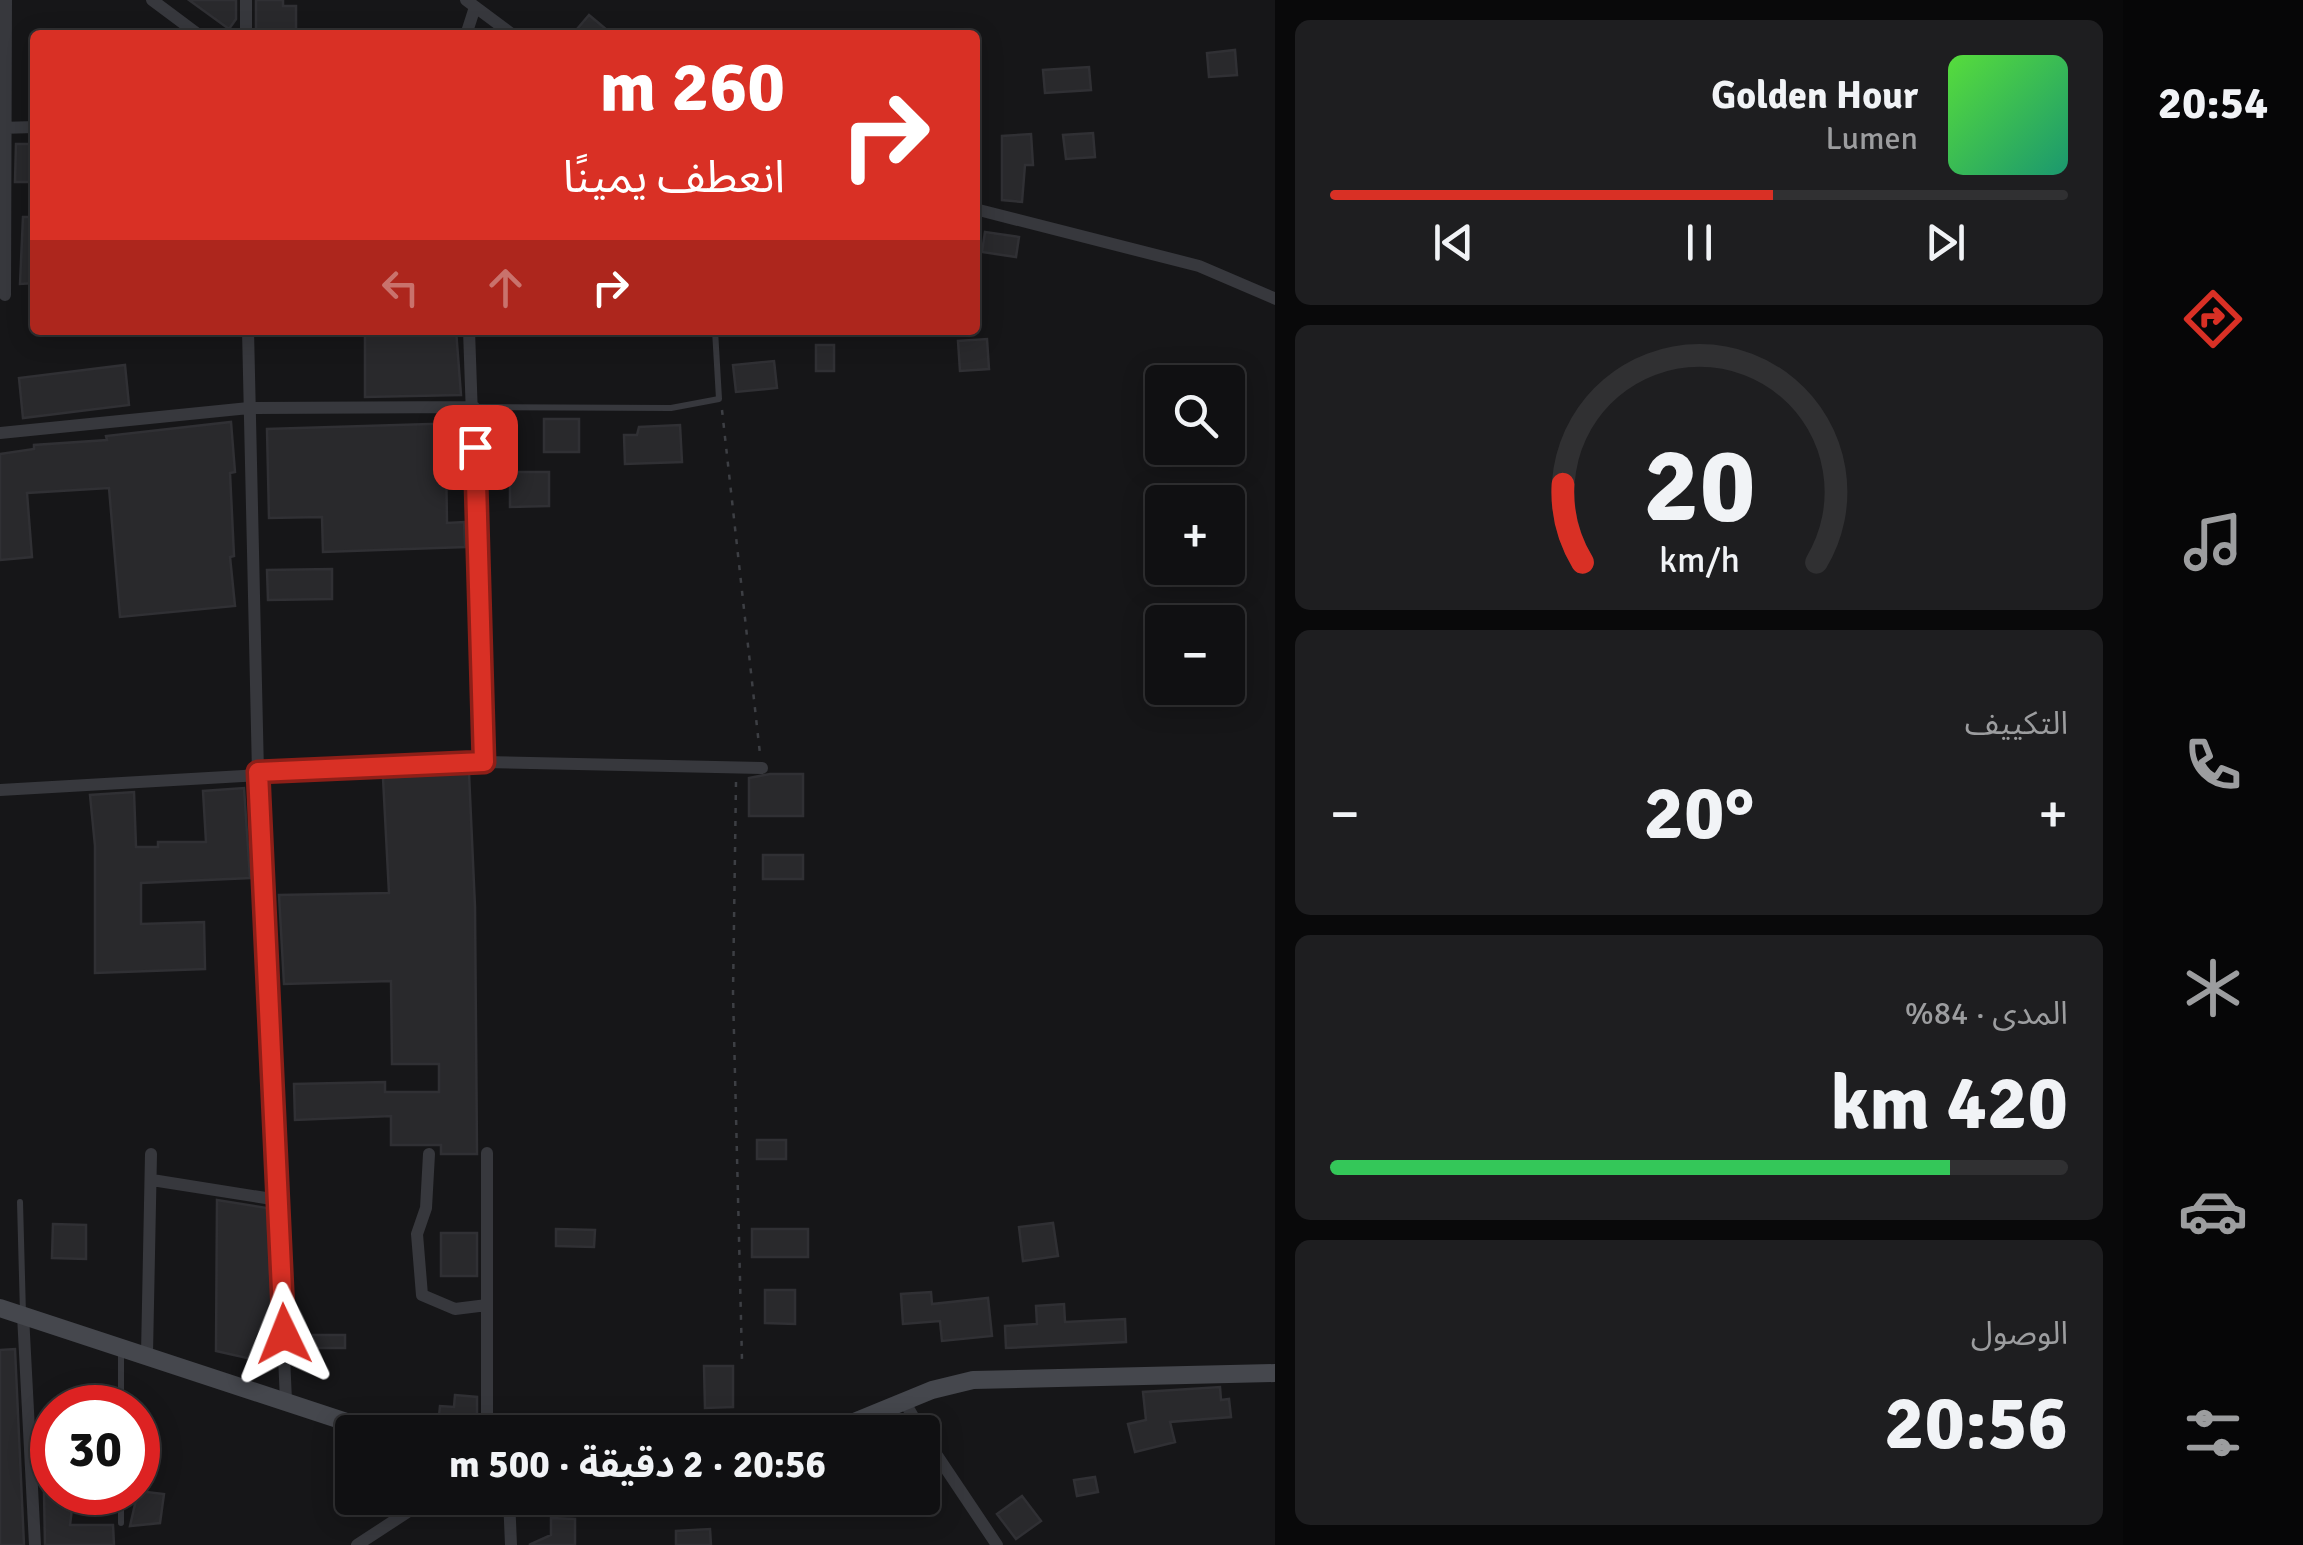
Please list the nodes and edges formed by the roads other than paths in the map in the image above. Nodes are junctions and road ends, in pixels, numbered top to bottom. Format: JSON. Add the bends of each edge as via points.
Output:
{"nodes":[{"id":1,"x":6,"y":0,"type":"edge"},
{"id":2,"x":152,"y":0,"type":"edge"},
{"id":3,"x":246,"y":0,"type":"edge"},
{"id":4,"x":470,"y":3,"type":"edge"},
{"id":5,"x":191,"y":30,"type":"edge"},
{"id":6,"x":246,"y":30,"type":"edge"},
{"id":7,"x":467,"y":30,"type":"edge"},
{"id":8,"x":505,"y":30,"type":"edge"},
{"id":9,"x":30,"y":126,"type":"edge"},
{"id":10,"x":3,"y":128,"type":"edge"},
{"id":11,"x":980,"y":211,"type":"edge"},
{"id":12,"x":5,"y":295,"type":"dead end"},
{"id":13,"x":1275,"y":299,"type":"edge"},
{"id":14,"x":248,"y":335,"type":"edge"},
{"id":15,"x":469,"y":335,"type":"edge"},
{"id":16,"x":714,"y":335,"type":"edge"},
{"id":17,"x":474,"y":407,"type":"junction"},
{"id":18,"x":249,"y":408,"type":"junction"},
{"id":19,"x":0,"y":433,"type":"edge"},
{"id":20,"x":484,"y":762,"type":"junction"},
{"id":21,"x":762,"y":768,"type":"road end"},
{"id":22,"x":258,"y":772,"type":"junction"},
{"id":23,"x":0,"y":790,"type":"edge"},
{"id":24,"x":486,"y":1153,"type":"dead end"},
{"id":25,"x":151,"y":1154,"type":"dead end"},
{"id":26,"x":429,"y":1154,"type":"dead end"},
{"id":27,"x":152,"y":1180,"type":"junction"},
{"id":28,"x":278,"y":1200,"type":"junction"},
{"id":29,"x":20,"y":1202,"type":"dead end"},
{"id":30,"x":487,"y":1306,"type":"junction"},
{"id":31,"x":0,"y":1308,"type":"edge"},
{"id":32,"x":23,"y":1315,"type":"junction"},
{"id":33,"x":121,"y":1346,"type":"junction"},
{"id":34,"x":147,"y":1354,"type":"junction"},
{"id":35,"x":1275,"y":1374,"type":"edge"},
{"id":36,"x":121,"y":1385,"type":"edge"},
{"id":37,"x":286,"y":1402,"type":"junction"},
{"id":38,"x":904,"y":1402,"type":"junction"},
{"id":39,"x":487,"y":1415,"type":"edge"},
{"id":40,"x":872,"y":1415,"type":"edge"},
{"id":41,"x":912,"y":1415,"type":"edge"},
{"id":42,"x":335,"y":1418,"type":"edge"},
{"id":43,"x":940,"y":1460,"type":"edge"},
{"id":44,"x":121,"y":1515,"type":"edge"},
{"id":45,"x":401,"y":1515,"type":"edge"},
{"id":46,"x":510,"y":1515,"type":"edge"},
{"id":47,"x":121,"y":1523,"type":"dead end"},
{"id":48,"x":35,"y":1545,"type":"edge"},
{"id":49,"x":357,"y":1545,"type":"edge"},
{"id":50,"x":511,"y":1545,"type":"edge"},
{"id":51,"x":997,"y":1545,"type":"edge"}],
"edges":[{"from":1,"to":10,"type":"street"},
{"from":2,"to":5,"type":"street"},
{"from":3,"to":6,"type":"street"},
{"from":4,"to":7,"type":"street"},
{"from":4,"to":8,"type":"street"},
{"from":9,"to":10,"type":"street"},
{"from":10,"to":12,"type":"street"},
{"from":11,"to":13,"type":"street","via":[[1199,266]]},
{"from":14,"to":18,"type":"street"},
{"from":15,"to":17,"type":"street"},
{"from":16,"to":17,"type":"lane","via":[[719,398],[672,408]]},
{"from":17,"to":18,"type":"street"},
{"from":17,"to":20,"type":"street"},
{"from":18,"to":19,"type":"street"},
{"from":18,"to":22,"type":"street"},
{"from":20,"to":21,"type":"street"},
{"from":20,"to":22,"type":"street"},
{"from":22,"to":23,"type":"street"},
{"from":22,"to":28,"type":"street"},
{"from":24,"to":30,"type":"street"},
{"from":25,"to":27,"type":"street"},
{"from":26,"to":30,"type":"street","via":[[426,1208],[417,1234],[422,1296],[455,1309]]},
{"from":27,"to":28,"type":"street"},
{"from":27,"to":34,"type":"street"},
{"from":28,"to":37,"type":"street"},
{"from":29,"to":32,"type":"lane"},
{"from":30,"to":39,"type":"street"},
{"from":31,"to":32,"type":"street"},
{"from":32,"to":33,"type":"street"},
{"from":32,"to":48,"type":"street"},
{"from":33,"to":34,"type":"street"},
{"from":33,"to":36,"type":"lane"},
{"from":34,"to":37,"type":"street"},
{"from":35,"to":38,"type":"street","via":[[1002,1377],[950,1384]]},
{"from":37,"to":42,"type":"street"},
{"from":38,"to":40,"type":"street"},
{"from":38,"to":41,"type":"street"},
{"from":43,"to":51,"type":"street"},
{"from":44,"to":47,"type":"lane"},
{"from":45,"to":49,"type":"street"},
{"from":46,"to":50,"type":"street"}]}
